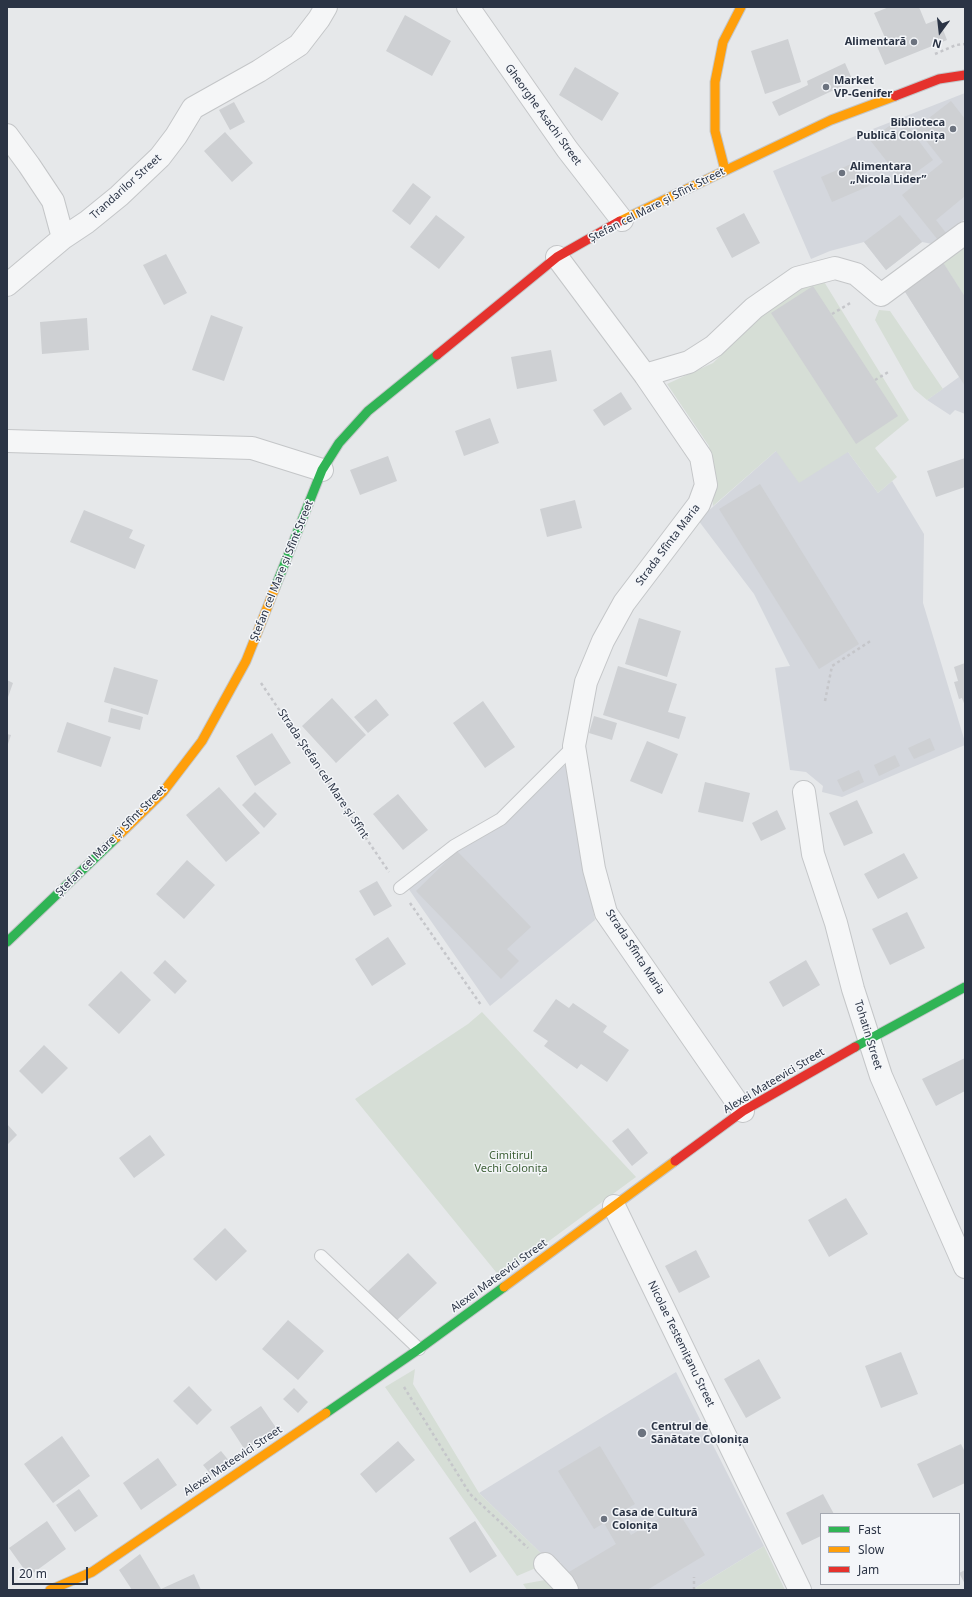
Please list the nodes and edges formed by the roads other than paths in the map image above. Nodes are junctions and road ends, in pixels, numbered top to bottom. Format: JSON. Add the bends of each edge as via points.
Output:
{"nodes":[{"id":1,"x":326,"y":7,"type":"edge"},
{"id":2,"x":468,"y":7,"type":"edge"},
{"id":3,"x":741,"y":7,"type":"edge"},
{"id":4,"x":965,"y":75,"type":"edge"},
{"id":5,"x":7,"y":135,"type":"edge"},
{"id":6,"x":725,"y":170,"type":"junction"},
{"id":7,"x":622,"y":220,"type":"junction"},
{"id":8,"x":965,"y":233,"type":"edge"},
{"id":9,"x":63,"y":238,"type":"junction"},
{"id":10,"x":558,"y":257,"type":"junction"},
{"id":11,"x":7,"y":285,"type":"edge"},
{"id":12,"x":645,"y":375,"type":"junction"},
{"id":13,"x":7,"y":441,"type":"edge"},
{"id":14,"x":322,"y":470,"type":"junction"},
{"id":15,"x":574,"y":746,"type":"junction"},
{"id":16,"x":804,"y":792,"type":"dead end"},
{"id":17,"x":400,"y":888,"type":"road end"},
{"id":18,"x":7,"y":942,"type":"edge"},
{"id":19,"x":965,"y":987,"type":"edge"},
{"id":20,"x":870,"y":1038,"type":"junction"},
{"id":21,"x":743,"y":1111,"type":"junction"},
{"id":22,"x":614,"y":1206,"type":"junction"},
{"id":23,"x":322,"y":1256,"type":"dead end"},
{"id":24,"x":965,"y":1267,"type":"edge"},
{"id":25,"x":419,"y":1349,"type":"junction"},
{"id":26,"x":544,"y":1564,"type":"road end"},
{"id":27,"x":50,"y":1590,"type":"edge"},
{"id":28,"x":567,"y":1590,"type":"edge"},
{"id":29,"x":800,"y":1590,"type":"edge"}],
"edges":[{"from":1,"to":9,"type":"street","name":"Trandarilor Street","via":[[320,20],[299,45],[193,108],[160,157],[119,196]]},
{"from":2,"to":7,"type":"street","name":"Gheorghe Asachi Street","via":[[567,150]]},
{"from":3,"to":6,"type":"street","via":[[723,42],[715,82],[715,131]]},
{"from":4,"to":6,"type":"street","name":"Ștefan cel Mare și Sfînt Street","via":[[938,79],[830,120]]},
{"from":5,"to":9,"type":"street","via":[[53,201]]},
{"from":6,"to":7,"type":"street","name":"Ștefan cel Mare și Sfînt Street"},
{"from":7,"to":10,"type":"street","name":"Ștefan cel Mare și Sfînt Street"},
{"from":8,"to":12,"type":"street","via":[[881,295],[856,274],[836,268],[797,278],[754,308],[714,346],[689,362]]},
{"from":9,"to":11,"type":"street","name":"Trandarilor Street"},
{"from":10,"to":12,"type":"street","name":"Strada Sfînta Maria"},
{"from":10,"to":14,"type":"street","name":"Ștefan cel Mare și Sfînt Street","via":[[368,411],[339,443]]},
{"from":12,"to":15,"type":"street","name":"Strada Sfînta Maria","via":[[701,457],[706,485],[699,504],[624,603],[603,641],[586,682]]},
{"from":13,"to":14,"type":"street","via":[[252,448]]},
{"from":14,"to":18,"type":"street","name":"Ștefan cel Mare și Sfînt Street","via":[[246,661],[202,740],[163,792]]},
{"from":15,"to":17,"type":"lane","via":[[501,819],[454,846]]},
{"from":15,"to":21,"type":"street","name":"Strada Sfînta Maria","via":[[594,869],[606,913]]},
{"from":16,"to":20,"type":"street","name":"Tohatin Street","via":[[813,854]]},
{"from":19,"to":20,"type":"street","name":"Alexei Mateevici Street"},
{"from":20,"to":21,"type":"street","name":"Alexei Mateevici Street"},
{"from":20,"to":24,"type":"street","name":"Tohatin Street","via":[[881,1076]]},
{"from":21,"to":22,"type":"street","name":"Alexei Mateevici Street"},
{"from":22,"to":25,"type":"street","name":"Alexei Mateevici Street"},
{"from":22,"to":29,"type":"street","name":"Nicolae Testemițanu Street"},
{"from":23,"to":25,"type":"lane"},
{"from":25,"to":27,"type":"street","name":"Alexei Mateevici Street","via":[[92,1572]]},
{"from":26,"to":28,"type":"street"}]}
